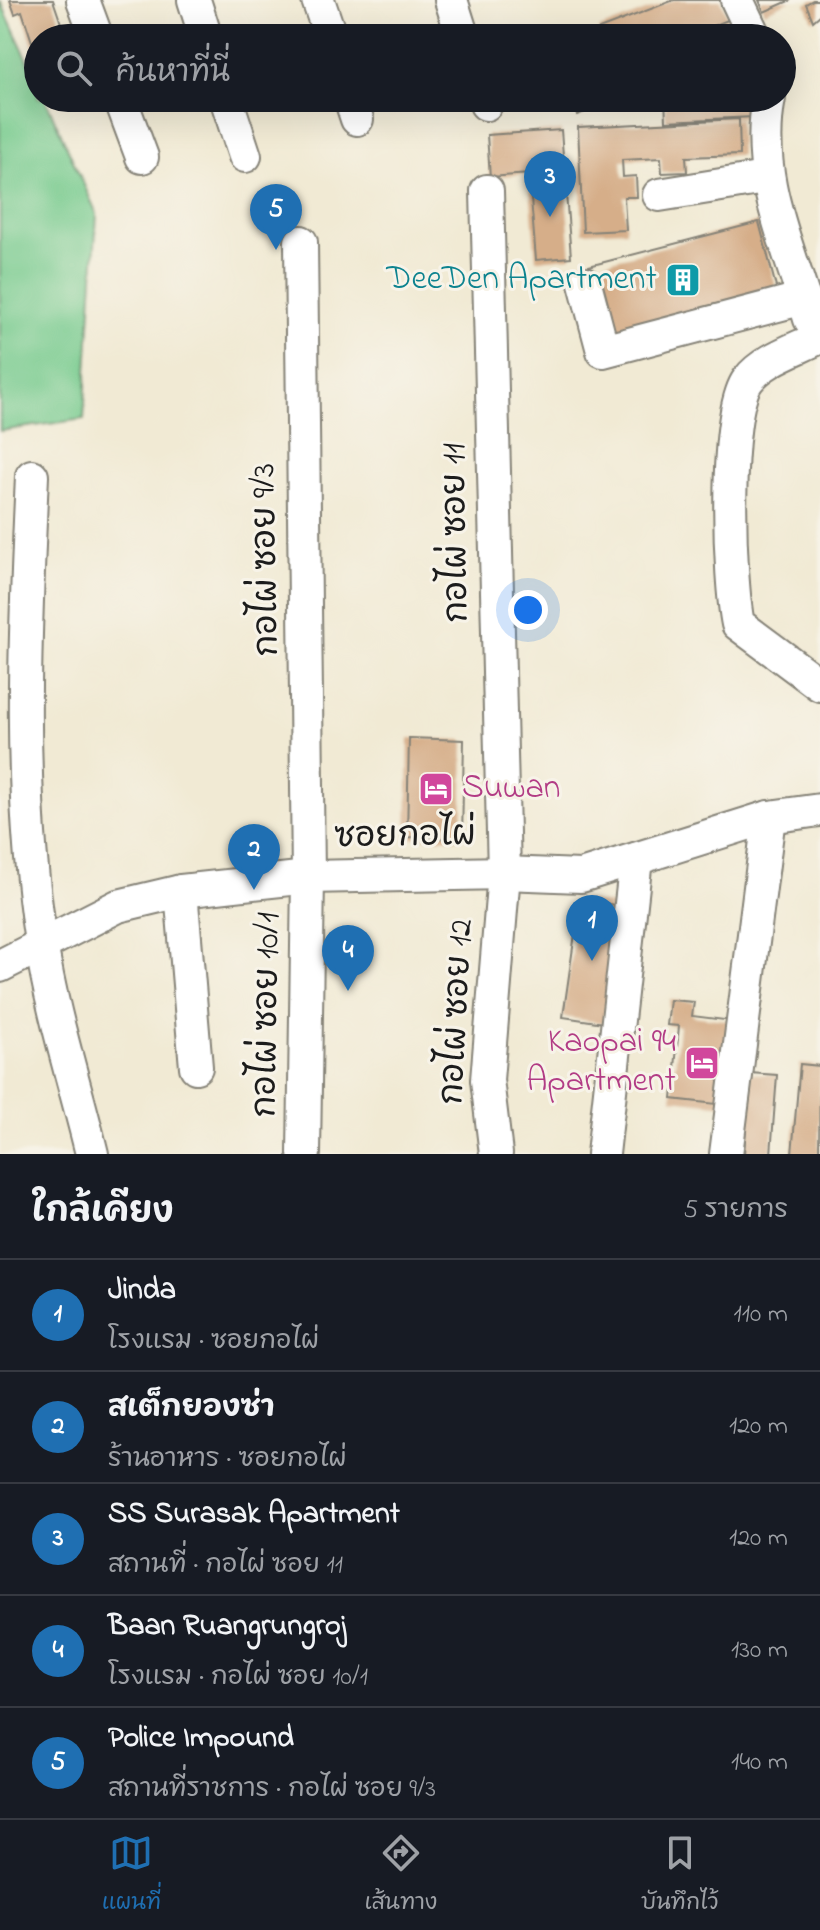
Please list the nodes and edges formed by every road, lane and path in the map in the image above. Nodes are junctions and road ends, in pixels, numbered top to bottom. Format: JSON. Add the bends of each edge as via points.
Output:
{"nodes":[{"id":1,"x":83,"y":0,"type":"edge"},
{"id":2,"x":194,"y":0,"type":"edge"},
{"id":3,"x":318,"y":0,"type":"edge"},
{"id":4,"x":451,"y":0,"type":"edge"},
{"id":5,"x":737,"y":0,"type":"edge"},
{"id":6,"x":92,"y":24,"type":"edge"},
{"id":7,"x":202,"y":24,"type":"edge"},
{"id":8,"x":326,"y":24,"type":"edge"},
{"id":9,"x":459,"y":24,"type":"edge"},
{"id":10,"x":748,"y":24,"type":"edge"},
{"id":11,"x":125,"y":112,"type":"edge"},
{"id":12,"x":231,"y":112,"type":"edge"},
{"id":13,"x":766,"y":113,"type":"edge"},
{"id":14,"x":245,"y":156,"type":"dead end"},
{"id":15,"x":142,"y":157,"type":"dead end"},
{"id":16,"x":765,"y":178,"type":"junction"},
{"id":17,"x":487,"y":191,"type":"dead end"},
{"id":18,"x":659,"y":195,"type":"dead end"},
{"id":19,"x":301,"y":242,"type":"dead end"},
{"id":20,"x":585,"y":283,"type":"dead end"},
{"id":21,"x":804,"y":298,"type":"junction"},
{"id":22,"x":818,"y":346,"type":"edge"},
{"id":23,"x":32,"y":476,"type":"dead end"},
{"id":24,"x":820,"y":685,"type":"edge"},
{"id":25,"x":820,"y":810,"type":"edge"},
{"id":26,"x":769,"y":817,"type":"junction"},
{"id":27,"x":636,"y":859,"type":"junction"},
{"id":28,"x":504,"y":873,"type":"junction"},
{"id":29,"x":308,"y":877,"type":"junction"},
{"id":30,"x":181,"y":891,"type":"junction"},
{"id":31,"x":41,"y":943,"type":"junction"},
{"id":32,"x":0,"y":966,"type":"edge"},
{"id":33,"x":196,"y":1067,"type":"dead end"},
{"id":34,"x":92,"y":1154,"type":"edge"},
{"id":35,"x":304,"y":1154,"type":"edge"},
{"id":36,"x":496,"y":1154,"type":"edge"},
{"id":37,"x":603,"y":1154,"type":"edge"},
{"id":38,"x":726,"y":1154,"type":"edge"}],
"edges":[{"from":1,"to":6,"type":"street"},
{"from":2,"to":7,"type":"street"},
{"from":3,"to":8,"type":"street"},
{"from":4,"to":9,"type":"street"},
{"from":5,"to":10,"type":"street"},
{"from":11,"to":15,"type":"street"},
{"from":12,"to":14,"type":"street"},
{"from":13,"to":16,"type":"street"},
{"from":16,"to":18,"type":"street"},
{"from":16,"to":21,"type":"street"},
{"from":17,"to":28,"type":"street","name":"กอไผ่ ซอย 11"},
{"from":19,"to":29,"type":"street","name":"กอไผ่ ซอย 9/3"},
{"from":20,"to":21,"type":"street","via":[[603,351]]},
{"from":21,"to":22,"type":"street"},
{"from":22,"to":24,"type":"street","via":[[758,368],[740,394],[731,552],[738,624]]},
{"from":23,"to":31,"type":"street","via":[[26,741]]},
{"from":25,"to":26,"type":"street","name":"ซอยกอไผ่"},
{"from":26,"to":27,"type":"street","name":"ซอยกอไผ่"},
{"from":26,"to":38,"type":"street"},
{"from":27,"to":28,"type":"street","name":"ซอยกอไผ่","via":[[581,876]]},
{"from":27,"to":37,"type":"street"},
{"from":28,"to":29,"type":"street","name":"ซอยกอไผ่"},
{"from":28,"to":36,"type":"street","name":"กอไผ่ ซอย 12","via":[[487,1080]]},
{"from":29,"to":30,"type":"street","name":"ซอยกอไผ่"},
{"from":29,"to":35,"type":"street","name":"กอไผ่ ซอย 10/1"},
{"from":30,"to":31,"type":"street","name":"ซอยกอไผ่","via":[[118,906]]},
{"from":30,"to":33,"type":"street"},
{"from":31,"to":32,"type":"street","name":"ซอยกอไผ่"},
{"from":31,"to":34,"type":"street"}]}
